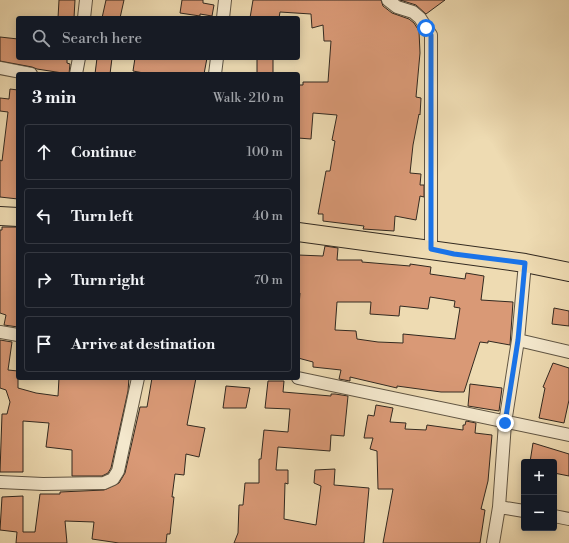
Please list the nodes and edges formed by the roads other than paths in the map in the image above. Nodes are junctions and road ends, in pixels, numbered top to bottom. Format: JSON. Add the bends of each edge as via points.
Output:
{"nodes":[{"id":1,"x":86,"y":0,"type":"edge"},
{"id":2,"x":225,"y":0,"type":"edge"},
{"id":3,"x":388,"y":0,"type":"edge"},
{"id":4,"x":84,"y":16,"type":"edge"},
{"id":5,"x":223,"y":16,"type":"edge"},
{"id":6,"x":79,"y":60,"type":"edge"},
{"id":7,"x":217,"y":60,"type":"edge"},
{"id":8,"x":0,"y":68,"type":"edge"},
{"id":9,"x":21,"y":72,"type":"edge"},
{"id":10,"x":76,"y":72,"type":"edge"},
{"id":11,"x":215,"y":72,"type":"edge"},
{"id":12,"x":0,"y":216,"type":"edge"},
{"id":13,"x":16,"y":217,"type":"edge"},
{"id":14,"x":300,"y":232,"type":"edge"},
{"id":15,"x":431,"y":249,"type":"junction"},
{"id":16,"x":525,"y":263,"type":"junction"},
{"id":17,"x":569,"y":272,"type":"edge"},
{"id":18,"x":0,"y":332,"type":"edge"},
{"id":19,"x":16,"y":335,"type":"edge"},
{"id":20,"x":518,"y":340,"type":"junction"},
{"id":21,"x":569,"y":352,"type":"edge"},
{"id":22,"x":300,"y":378,"type":"edge"},
{"id":23,"x":138,"y":380,"type":"edge"},
{"id":24,"x":505,"y":423,"type":"junction"},
{"id":25,"x":569,"y":435,"type":"edge"},
{"id":26,"x":0,"y":482,"type":"edge"},
{"id":27,"x":498,"y":507,"type":"junction"},
{"id":28,"x":521,"y":511,"type":"edge"},
{"id":29,"x":557,"y":517,"type":"edge"},
{"id":30,"x":569,"y":519,"type":"edge"},
{"id":31,"x":493,"y":543,"type":"edge"}],
"edges":[{"from":1,"to":4,"type":"street"},
{"from":2,"to":5,"type":"street"},
{"from":3,"to":15,"type":"street","via":[[397,7],[413,12],[431,35]]},
{"from":6,"to":10,"type":"street"},
{"from":7,"to":11,"type":"street"},
{"from":8,"to":9,"type":"street"},
{"from":12,"to":13,"type":"main road"},
{"from":14,"to":15,"type":"main road"},
{"from":15,"to":16,"type":"main road"},
{"from":16,"to":17,"type":"main road"},
{"from":16,"to":20,"type":"street"},
{"from":18,"to":19,"type":"street"},
{"from":20,"to":21,"type":"street"},
{"from":20,"to":24,"type":"street"},
{"from":22,"to":24,"type":"street"},
{"from":23,"to":26,"type":"street","via":[[118,471],[113,479],[104,483]]},
{"from":24,"to":25,"type":"street"},
{"from":24,"to":27,"type":"street"},
{"from":27,"to":28,"type":"street"},
{"from":27,"to":31,"type":"street"},
{"from":29,"to":30,"type":"street"}]}
